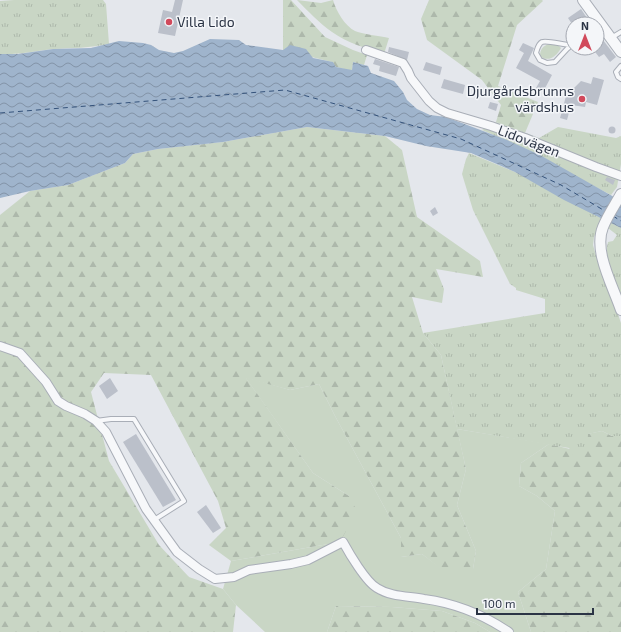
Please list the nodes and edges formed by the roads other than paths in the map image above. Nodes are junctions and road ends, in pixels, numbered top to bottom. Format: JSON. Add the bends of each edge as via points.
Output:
{"nodes":[{"id":1,"x":583,"y":0,"type":"edge"},
{"id":2,"x":593,"y":16,"type":"edge"},
{"id":3,"x":605,"y":32,"type":"edge"},
{"id":4,"x":621,"y":32,"type":"edge"},
{"id":5,"x":611,"y":38,"type":"junction"},
{"id":6,"x":572,"y":44,"type":"edge"},
{"id":7,"x":366,"y":50,"type":"dead end"},
{"id":8,"x":621,"y":52,"type":"edge"},
{"id":9,"x":621,"y":66,"type":"edge"},
{"id":10,"x":621,"y":79,"type":"edge"},
{"id":11,"x":621,"y":176,"type":"edge"},
{"id":12,"x":621,"y":194,"type":"edge"},
{"id":13,"x":621,"y":310,"type":"edge"},
{"id":14,"x":0,"y":346,"type":"edge"},
{"id":15,"x":96,"y":421,"type":"junction"},
{"id":16,"x":154,"y":520,"type":"junction"},
{"id":17,"x":509,"y":632,"type":"edge"}],
"edges":[{"from":1,"to":2,"type":"street"},
{"from":3,"to":5,"type":"street"},
{"from":4,"to":5,"type":"lane"},
{"from":5,"to":8,"type":"street"},
{"from":6,"to":6,"type":"lane","via":[[542,42],[538,45],[536,53],[540,60],[547,63],[556,62]]},
{"from":7,"to":11,"type":"street","name":"Lidovägen","via":[[403,63],[429,101],[447,113],[525,138]]},
{"from":9,"to":10,"type":"lane","via":[[616,72]]},
{"from":12,"to":13,"type":"street","via":[[602,228],[600,243],[602,257]]},
{"from":14,"to":15,"type":"street","via":[[20,353],[46,382],[58,401]]},
{"from":15,"to":16,"type":"street","via":[[106,432]]},
{"from":15,"to":16,"type":"lane","via":[[134,420],[184,501]]},
{"from":16,"to":17,"type":"street","via":[[177,552],[215,579],[234,577],[249,570],[308,560],[343,542],[375,588],[388,593],[464,608]]}]}
